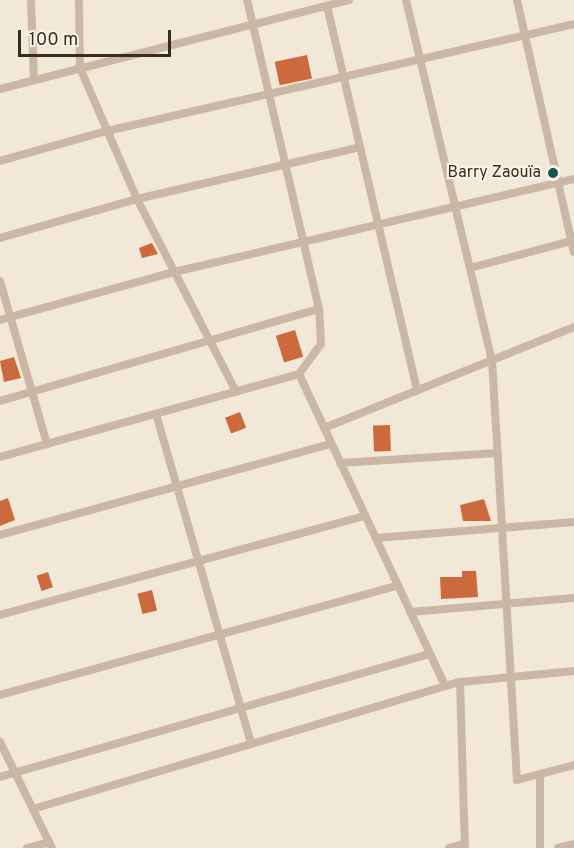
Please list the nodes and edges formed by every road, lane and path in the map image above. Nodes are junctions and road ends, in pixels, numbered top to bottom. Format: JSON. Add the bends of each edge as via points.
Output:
{"nodes":[{"id":1,"x":31,"y":0,"type":"edge"},
{"id":2,"x":79,"y":0,"type":"edge"},
{"id":3,"x":247,"y":0,"type":"edge"},
{"id":4,"x":349,"y":0,"type":"edge"},
{"id":5,"x":406,"y":0,"type":"edge"},
{"id":6,"x":517,"y":0,"type":"edge"},
{"id":7,"x":327,"y":6,"type":"junction"},
{"id":8,"x":255,"y":24,"type":"junction"},
{"id":9,"x":574,"y":24,"type":"edge"},
{"id":10,"x":525,"y":35,"type":"junction"},
{"id":11,"x":421,"y":59,"type":"junction"},
{"id":12,"x":80,"y":68,"type":"junction"},
{"id":13,"x":344,"y":77,"type":"junction"},
{"id":14,"x":34,"y":80,"type":"junction"},
{"id":15,"x":0,"y":89,"type":"edge"},
{"id":16,"x":271,"y":94,"type":"junction"},
{"id":17,"x":107,"y":131,"type":"junction"},
{"id":18,"x":360,"y":147,"type":"junction"},
{"id":19,"x":0,"y":161,"type":"edge"},
{"id":20,"x":286,"y":164,"type":"junction"},
{"id":21,"x":574,"y":179,"type":"edge"},
{"id":22,"x":558,"y":182,"type":"junction"},
{"id":23,"x":136,"y":199,"type":"junction"},
{"id":24,"x":456,"y":206,"type":"junction"},
{"id":25,"x":378,"y":224,"type":"junction"},
{"id":26,"x":0,"y":238,"type":"edge"},
{"id":27,"x":572,"y":241,"type":"junction"},
{"id":28,"x":304,"y":242,"type":"junction"},
{"id":29,"x":574,"y":252,"type":"edge"},
{"id":30,"x":470,"y":268,"type":"junction"},
{"id":31,"x":174,"y":272,"type":"junction"},
{"id":32,"x":0,"y":281,"type":"edge"},
{"id":33,"x":319,"y":309,"type":"junction"},
{"id":34,"x":10,"y":317,"type":"junction"},
{"id":35,"x":0,"y":320,"type":"edge"},
{"id":36,"x":574,"y":327,"type":"edge"},
{"id":37,"x":210,"y":341,"type":"junction"},
{"id":38,"x":492,"y":360,"type":"junction"},
{"id":39,"x":299,"y":374,"type":"junction"},
{"id":40,"x":417,"y":391,"type":"junction"},
{"id":41,"x":32,"y":392,"type":"junction"},
{"id":42,"x":236,"y":392,"type":"junction"},
{"id":43,"x":0,"y":402,"type":"edge"},
{"id":44,"x":156,"y":414,"type":"junction"},
{"id":45,"x":324,"y":428,"type":"junction"},
{"id":46,"x":47,"y":444,"type":"junction"},
{"id":47,"x":331,"y":444,"type":"junction"},
{"id":48,"x":498,"y":453,"type":"junction"},
{"id":49,"x":0,"y":457,"type":"edge"},
{"id":50,"x":340,"y":463,"type":"junction"},
{"id":51,"x":177,"y":486,"type":"junction"},
{"id":52,"x":365,"y":516,"type":"junction"},
{"id":53,"x":574,"y":522,"type":"edge"},
{"id":54,"x":502,"y":530,"type":"junction"},
{"id":55,"x":0,"y":536,"type":"edge"},
{"id":56,"x":376,"y":538,"type":"junction"},
{"id":57,"x":198,"y":561,"type":"junction"},
{"id":58,"x":398,"y":585,"type":"junction"},
{"id":59,"x":574,"y":597,"type":"edge"},
{"id":60,"x":507,"y":605,"type":"junction"},
{"id":61,"x":411,"y":612,"type":"junction"},
{"id":62,"x":0,"y":615,"type":"edge"},
{"id":63,"x":219,"y":634,"type":"junction"},
{"id":64,"x":430,"y":654,"type":"junction"},
{"id":65,"x":574,"y":671,"type":"edge"},
{"id":66,"x":511,"y":677,"type":"junction"},
{"id":67,"x":460,"y":682,"type":"junction"},
{"id":68,"x":445,"y":686,"type":"junction"},
{"id":69,"x":0,"y":695,"type":"edge"},
{"id":70,"x":240,"y":708,"type":"junction"},
{"id":71,"x":0,"y":742,"type":"edge"},
{"id":72,"x":251,"y":744,"type":"junction"},
{"id":73,"x":574,"y":765,"type":"edge"},
{"id":74,"x":15,"y":772,"type":"junction"},
{"id":75,"x":540,"y":774,"type":"junction"},
{"id":76,"x":0,"y":777,"type":"edge"},
{"id":77,"x":33,"y":808,"type":"junction"},
{"id":78,"x":574,"y":844,"type":"edge"},
{"id":79,"x":51,"y":845,"type":"edge"},
{"id":80,"x":464,"y":846,"type":"edge"},
{"id":81,"x":27,"y":848,"type":"edge"},
{"id":82,"x":449,"y":848,"type":"edge"},
{"id":83,"x":540,"y":848,"type":"edge"},
{"id":84,"x":558,"y":848,"type":"edge"}],
"edges":[{"from":1,"to":14,"type":"street"},
{"from":2,"to":12,"type":"street"},
{"from":3,"to":8,"type":"street"},
{"from":4,"to":7,"type":"street"},
{"from":5,"to":11,"type":"street"},
{"from":6,"to":10,"type":"street"},
{"from":7,"to":8,"type":"street"},
{"from":7,"to":13,"type":"street"},
{"from":8,"to":12,"type":"street"},
{"from":8,"to":16,"type":"street"},
{"from":9,"to":10,"type":"street"},
{"from":10,"to":11,"type":"street"},
{"from":10,"to":22,"type":"street"},
{"from":11,"to":13,"type":"street"},
{"from":11,"to":24,"type":"street"},
{"from":12,"to":14,"type":"street"},
{"from":12,"to":17,"type":"street"},
{"from":13,"to":16,"type":"street"},
{"from":13,"to":18,"type":"street"},
{"from":14,"to":15,"type":"street"},
{"from":16,"to":17,"type":"street"},
{"from":16,"to":20,"type":"street"},
{"from":17,"to":19,"type":"street"},
{"from":17,"to":23,"type":"street"},
{"from":18,"to":20,"type":"street"},
{"from":18,"to":25,"type":"street"},
{"from":20,"to":23,"type":"street"},
{"from":20,"to":28,"type":"street"},
{"from":21,"to":22,"type":"street"},
{"from":22,"to":24,"type":"street"},
{"from":22,"to":27,"type":"street"},
{"from":23,"to":26,"type":"street"},
{"from":23,"to":31,"type":"street"},
{"from":24,"to":25,"type":"street"},
{"from":24,"to":30,"type":"street"},
{"from":25,"to":28,"type":"street"},
{"from":25,"to":40,"type":"street"},
{"from":27,"to":29,"type":"street"},
{"from":27,"to":30,"type":"street"},
{"from":28,"to":31,"type":"street"},
{"from":28,"to":33,"type":"street"},
{"from":30,"to":38,"type":"street"},
{"from":31,"to":34,"type":"street"},
{"from":31,"to":37,"type":"street"},
{"from":32,"to":34,"type":"street"},
{"from":33,"to":37,"type":"street"},
{"from":33,"to":39,"type":"street","via":[[321,344]]},
{"from":34,"to":35,"type":"street"},
{"from":34,"to":41,"type":"street"},
{"from":36,"to":38,"type":"street"},
{"from":37,"to":41,"type":"street"},
{"from":37,"to":42,"type":"street"},
{"from":38,"to":40,"type":"street"},
{"from":38,"to":48,"type":"street"},
{"from":39,"to":42,"type":"street"},
{"from":39,"to":45,"type":"street"},
{"from":40,"to":45,"type":"street"},
{"from":41,"to":43,"type":"street"},
{"from":41,"to":46,"type":"street"},
{"from":42,"to":44,"type":"street"},
{"from":44,"to":46,"type":"street"},
{"from":44,"to":51,"type":"street"},
{"from":45,"to":47,"type":"street"},
{"from":46,"to":49,"type":"street"},
{"from":47,"to":50,"type":"street"},
{"from":47,"to":51,"type":"street"},
{"from":48,"to":50,"type":"street"},
{"from":48,"to":54,"type":"street"},
{"from":50,"to":52,"type":"street"},
{"from":51,"to":55,"type":"street"},
{"from":51,"to":57,"type":"street"},
{"from":52,"to":56,"type":"street"},
{"from":52,"to":57,"type":"street"},
{"from":53,"to":54,"type":"street"},
{"from":54,"to":56,"type":"street"},
{"from":54,"to":60,"type":"street"},
{"from":56,"to":58,"type":"street"},
{"from":57,"to":62,"type":"street"},
{"from":57,"to":63,"type":"street"},
{"from":58,"to":61,"type":"street"},
{"from":58,"to":63,"type":"street"},
{"from":59,"to":60,"type":"street"},
{"from":60,"to":61,"type":"street"},
{"from":60,"to":66,"type":"street"},
{"from":61,"to":64,"type":"street"},
{"from":63,"to":69,"type":"street"},
{"from":63,"to":70,"type":"street"},
{"from":64,"to":68,"type":"street"},
{"from":64,"to":70,"type":"street"},
{"from":65,"to":66,"type":"street"},
{"from":66,"to":67,"type":"street"},
{"from":66,"to":75,"type":"street","via":[[517,780]]},
{"from":67,"to":68,"type":"street"},
{"from":67,"to":80,"type":"street"},
{"from":68,"to":72,"type":"street"},
{"from":70,"to":72,"type":"street"},
{"from":70,"to":74,"type":"street"},
{"from":71,"to":74,"type":"street"},
{"from":72,"to":77,"type":"street"},
{"from":73,"to":75,"type":"street"},
{"from":74,"to":76,"type":"street"},
{"from":74,"to":77,"type":"street"},
{"from":75,"to":83,"type":"street"},
{"from":77,"to":79,"type":"street"},
{"from":78,"to":84,"type":"street"},
{"from":79,"to":81,"type":"street"},
{"from":80,"to":82,"type":"street"}]}
